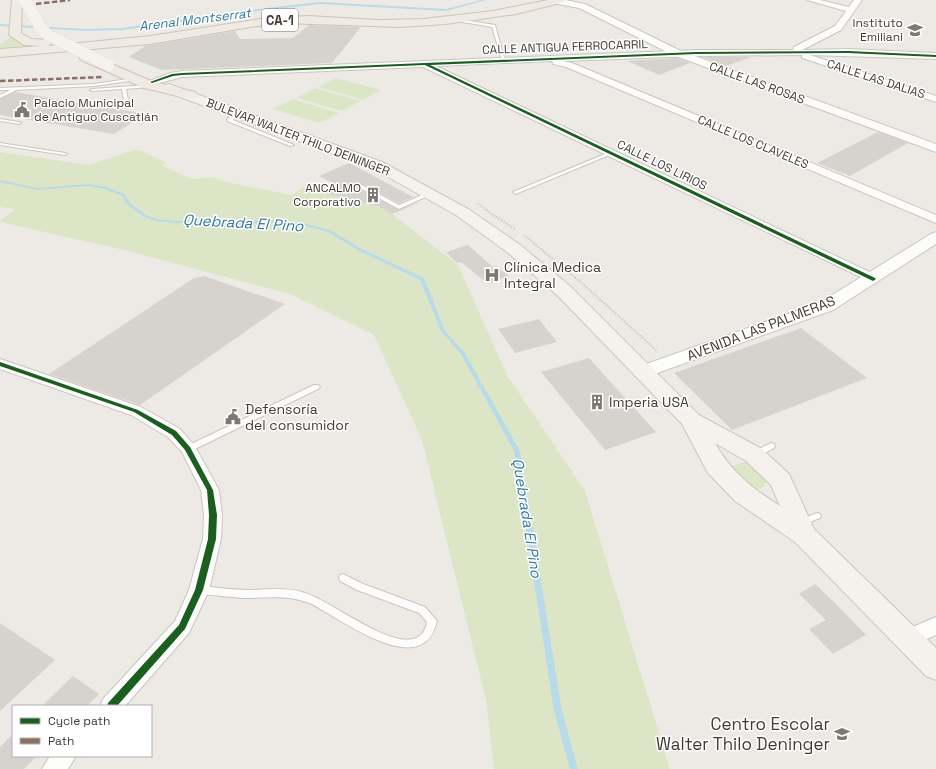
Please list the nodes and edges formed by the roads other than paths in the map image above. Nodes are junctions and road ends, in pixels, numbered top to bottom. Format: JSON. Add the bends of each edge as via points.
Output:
{"nodes":[{"id":1,"x":9,"y":0,"type":"edge"},
{"id":2,"x":17,"y":0,"type":"edge"},
{"id":3,"x":25,"y":0,"type":"edge"},
{"id":4,"x":811,"y":0,"type":"edge"},
{"id":5,"x":858,"y":0,"type":"edge"},
{"id":6,"x":558,"y":1,"type":"edge"},
{"id":7,"x":579,"y":3,"type":"edge"},
{"id":8,"x":851,"y":10,"type":"junction"},
{"id":9,"x":452,"y":20,"type":"junction"},
{"id":10,"x":11,"y":22,"type":"junction"},
{"id":11,"x":243,"y":24,"type":"junction"},
{"id":12,"x":220,"y":28,"type":"junction"},
{"id":13,"x":816,"y":40,"type":"junction"},
{"id":14,"x":0,"y":42,"type":"edge"},
{"id":15,"x":832,"y":51,"type":"junction"},
{"id":16,"x":793,"y":52,"type":"junction"},
{"id":17,"x":677,"y":53,"type":"junction"},
{"id":18,"x":0,"y":54,"type":"edge"},
{"id":19,"x":936,"y":57,"type":"edge"},
{"id":20,"x":542,"y":59,"type":"joint"},
{"id":21,"x":504,"y":60,"type":"junction"},
{"id":22,"x":446,"y":62,"type":"junction"},
{"id":23,"x":569,"y":62,"type":"junction"},
{"id":24,"x":422,"y":63,"type":"junction"},
{"id":25,"x":442,"y":73,"type":"junction"},
{"id":26,"x":135,"y":79,"type":"junction"},
{"id":27,"x":160,"y":84,"type":"junction"},
{"id":28,"x":96,"y":87,"type":"junction"},
{"id":29,"x":124,"y":88,"type":"junction"},
{"id":30,"x":15,"y":89,"type":"junction"},
{"id":31,"x":0,"y":90,"type":"edge"},
{"id":32,"x":190,"y":95,"type":"junction"},
{"id":33,"x":0,"y":97,"type":"edge"},
{"id":34,"x":936,"y":99,"type":"edge"},
{"id":35,"x":127,"y":106,"type":"dead end"},
{"id":36,"x":225,"y":108,"type":"junction"},
{"id":37,"x":0,"y":120,"type":"edge"},
{"id":38,"x":19,"y":123,"type":"dead end"},
{"id":39,"x":0,"y":144,"type":"edge"},
{"id":40,"x":292,"y":145,"type":"dead end"},
{"id":41,"x":936,"y":148,"type":"edge"},
{"id":42,"x":612,"y":153,"type":"junction"},
{"id":43,"x":65,"y":154,"type":"dead end"},
{"id":44,"x":362,"y":187,"type":"dead end"},
{"id":45,"x":516,"y":192,"type":"dead end"},
{"id":46,"x":431,"y":194,"type":"junction"},
{"id":47,"x":936,"y":219,"type":"edge"},
{"id":48,"x":936,"y":237,"type":"edge"},
{"id":49,"x":873,"y":279,"type":"junction"},
{"id":50,"x":0,"y":364,"type":"edge"},
{"id":51,"x":642,"y":372,"type":"junction"},
{"id":52,"x":316,"y":387,"type":"dead end"},
{"id":53,"x":692,"y":420,"type":"junction"},
{"id":54,"x":188,"y":449,"type":"junction"},
{"id":55,"x":763,"y":451,"type":"junction"},
{"id":56,"x":716,"y":467,"type":"junction"},
{"id":57,"x":781,"y":480,"type":"junction"},
{"id":58,"x":744,"y":496,"type":"junction"},
{"id":59,"x":807,"y":525,"type":"junction"},
{"id":60,"x":343,"y":578,"type":"dead end"},
{"id":61,"x":199,"y":590,"type":"junction"},
{"id":62,"x":936,"y":626,"type":"edge"},
{"id":63,"x":906,"y":639,"type":"junction"},
{"id":64,"x":936,"y":667,"type":"edge"},
{"id":65,"x":112,"y":705,"type":"edge"},
{"id":66,"x":64,"y":757,"type":"edge"},
{"id":67,"x":53,"y":769,"type":"edge"}],
"edges":[{"from":1,"to":10,"type":"main road","via":[[7,12]]},
{"from":2,"to":10,"type":"main road"},
{"from":3,"to":27,"type":"main road","name":"BULEVAR WALTER THILO DEININGER","bridge":true,"via":[[40,28],[48,35],[108,65]]},
{"from":4,"to":8,"type":"street"},
{"from":5,"to":8,"type":"street"},
{"from":6,"to":7,"type":"street","name":"CALLE LAS ROSAS"},
{"from":6,"to":9,"type":"main road","number":"CA-1"},
{"from":7,"to":17,"type":"street","name":"CALLE LAS ROSAS"},
{"from":8,"to":13,"type":"street","via":[[838,28]]},
{"from":9,"to":11,"type":"main road","number":"CA-1","via":[[378,23],[295,19]]},
{"from":9,"to":21,"type":"lane","via":[[494,26]]},
{"from":10,"to":11,"type":"main road","via":[[15,35],[22,40],[44,43],[123,39]]},
{"from":10,"to":14,"type":"main road","via":[[8,36]]},
{"from":11,"to":12,"type":"main road","number":"CA-1"},
{"from":12,"to":18,"type":"main road","number":"CA-1","via":[[127,42]]},
{"from":12,"to":27,"type":"main road","via":[[142,44],[127,48],[114,56],[114,62]]},
{"from":13,"to":15,"type":"street","via":[[817,45]]},
{"from":13,"to":16,"type":"street"},
{"from":15,"to":16,"type":"street","name":"CALLE ANTIGUA FERROCARRIL"},
{"from":15,"to":19,"type":"street","name":"CALLE ANTIGUA FERROCARRIL"},
{"from":16,"to":17,"type":"street","name":"CALLE ANTIGUA FERROCARRIL"},
{"from":16,"to":34,"type":"street","name":"CALLE LAS DALIAS"},
{"from":17,"to":23,"type":"street","name":"CALLE ANTIGUA FERROCARRIL"},
{"from":17,"to":41,"type":"street","name":"CALLE LAS ROSAS"},
{"from":18,"to":26,"type":"main road","via":[[69,54],[86,58]]},
{"from":20,"to":21,"type":"street","name":"CALLE ANTIGUA FERROCARRIL"},
{"from":20,"to":23,"type":"street","name":"CALLE LOS CLAVELES"},
{"from":21,"to":22,"type":"street","name":"CALLE ANTIGUA FERROCARRIL"},
{"from":22,"to":24,"type":"street","name":"CALLE ANTIGUA FERROCARRIL"},
{"from":22,"to":25,"type":"street","via":[[442,67]]},
{"from":23,"to":47,"type":"street","name":"CALLE LOS CLAVELES"},
{"from":24,"to":25,"type":"street","name":"CALLE LOS LIRIOS"},
{"from":24,"to":27,"type":"street","name":"CALLE ANTIGUA FERROCARRIL","via":[[194,74]]},
{"from":25,"to":42,"type":"street","name":"CALLE LOS LIRIOS"},
{"from":26,"to":27,"type":"main road"},
{"from":26,"to":27,"type":"main road"},
{"from":26,"to":28,"type":"lane"},
{"from":27,"to":29,"type":"lane"},
{"from":27,"to":32,"type":"main road","name":"BULEVAR WALTER THILO DEININGER"},
{"from":27,"to":32,"type":"main road","via":[[173,93]]},
{"from":28,"to":29,"type":"lane"},
{"from":28,"to":30,"type":"lane"},
{"from":29,"to":35,"type":"lane"},
{"from":30,"to":31,"type":"lane"},
{"from":30,"to":33,"type":"lane"},
{"from":32,"to":36,"type":"main road","name":"BULEVAR WALTER THILO DEININGER"},
{"from":36,"to":40,"type":"lane","via":[[233,118],[229,120]]},
{"from":36,"to":46,"type":"main road","name":"BULEVAR WALTER THILO DEININGER","via":[[377,165]]},
{"from":37,"to":38,"type":"lane"},
{"from":39,"to":43,"type":"lane"},
{"from":42,"to":45,"type":"lane"},
{"from":42,"to":49,"type":"street","name":"CALLE LOS LIRIOS"},
{"from":44,"to":46,"type":"lane","via":[[399,207]]},
{"from":46,"to":51,"type":"main road","name":"BULEVAR WALTER THILO DEININGER","via":[[495,235],[536,267],[564,291]]},
{"from":48,"to":49,"type":"street","name":"AVENIDA LAS PALMERAS"},
{"from":49,"to":51,"type":"street","name":"AVENIDA LAS PALMERAS","via":[[827,306]]},
{"from":50,"to":54,"type":"street","via":[[136,411],[174,433]]},
{"from":51,"to":53,"type":"main road","name":"BULEVAR WALTER THILO DEININGER"},
{"from":52,"to":54,"type":"lane"},
{"from":53,"to":55,"type":"main road","name":"BULEVAR WALTER THILO DEININGER"},
{"from":53,"to":56,"type":"main road","name":"BULEVAR WALTER THILO DEININGER"},
{"from":54,"to":61,"type":"street","via":[[210,490],[214,515],[212,539]]},
{"from":55,"to":56,"type":"main road","via":[[731,456],[722,460]]},
{"from":55,"to":57,"type":"main road","name":"BULEVAR WALTER THILO DEININGER"},
{"from":56,"to":58,"type":"main road","name":"BULEVAR WALTER THILO DEININGER"},
{"from":57,"to":58,"type":"main road","via":[[779,489],[770,496]]},
{"from":57,"to":59,"type":"main road","name":"BULEVAR WALTER THILO DEININGER"},
{"from":58,"to":59,"type":"main road","name":"BULEVAR WALTER THILO DEININGER"},
{"from":59,"to":63,"type":"main road","name":"BULEVAR WALTER THILO DEININGER"},
{"from":60,"to":61,"type":"lane","via":[[422,610],[432,621],[427,634],[419,642],[405,645],[370,633],[303,596]]},
{"from":61,"to":65,"type":"street","via":[[182,627]]},
{"from":62,"to":63,"type":"street"},
{"from":63,"to":64,"type":"main road","name":"BULEVAR WALTER THILO DEININGER"},
{"from":66,"to":67,"type":"street"}]}
